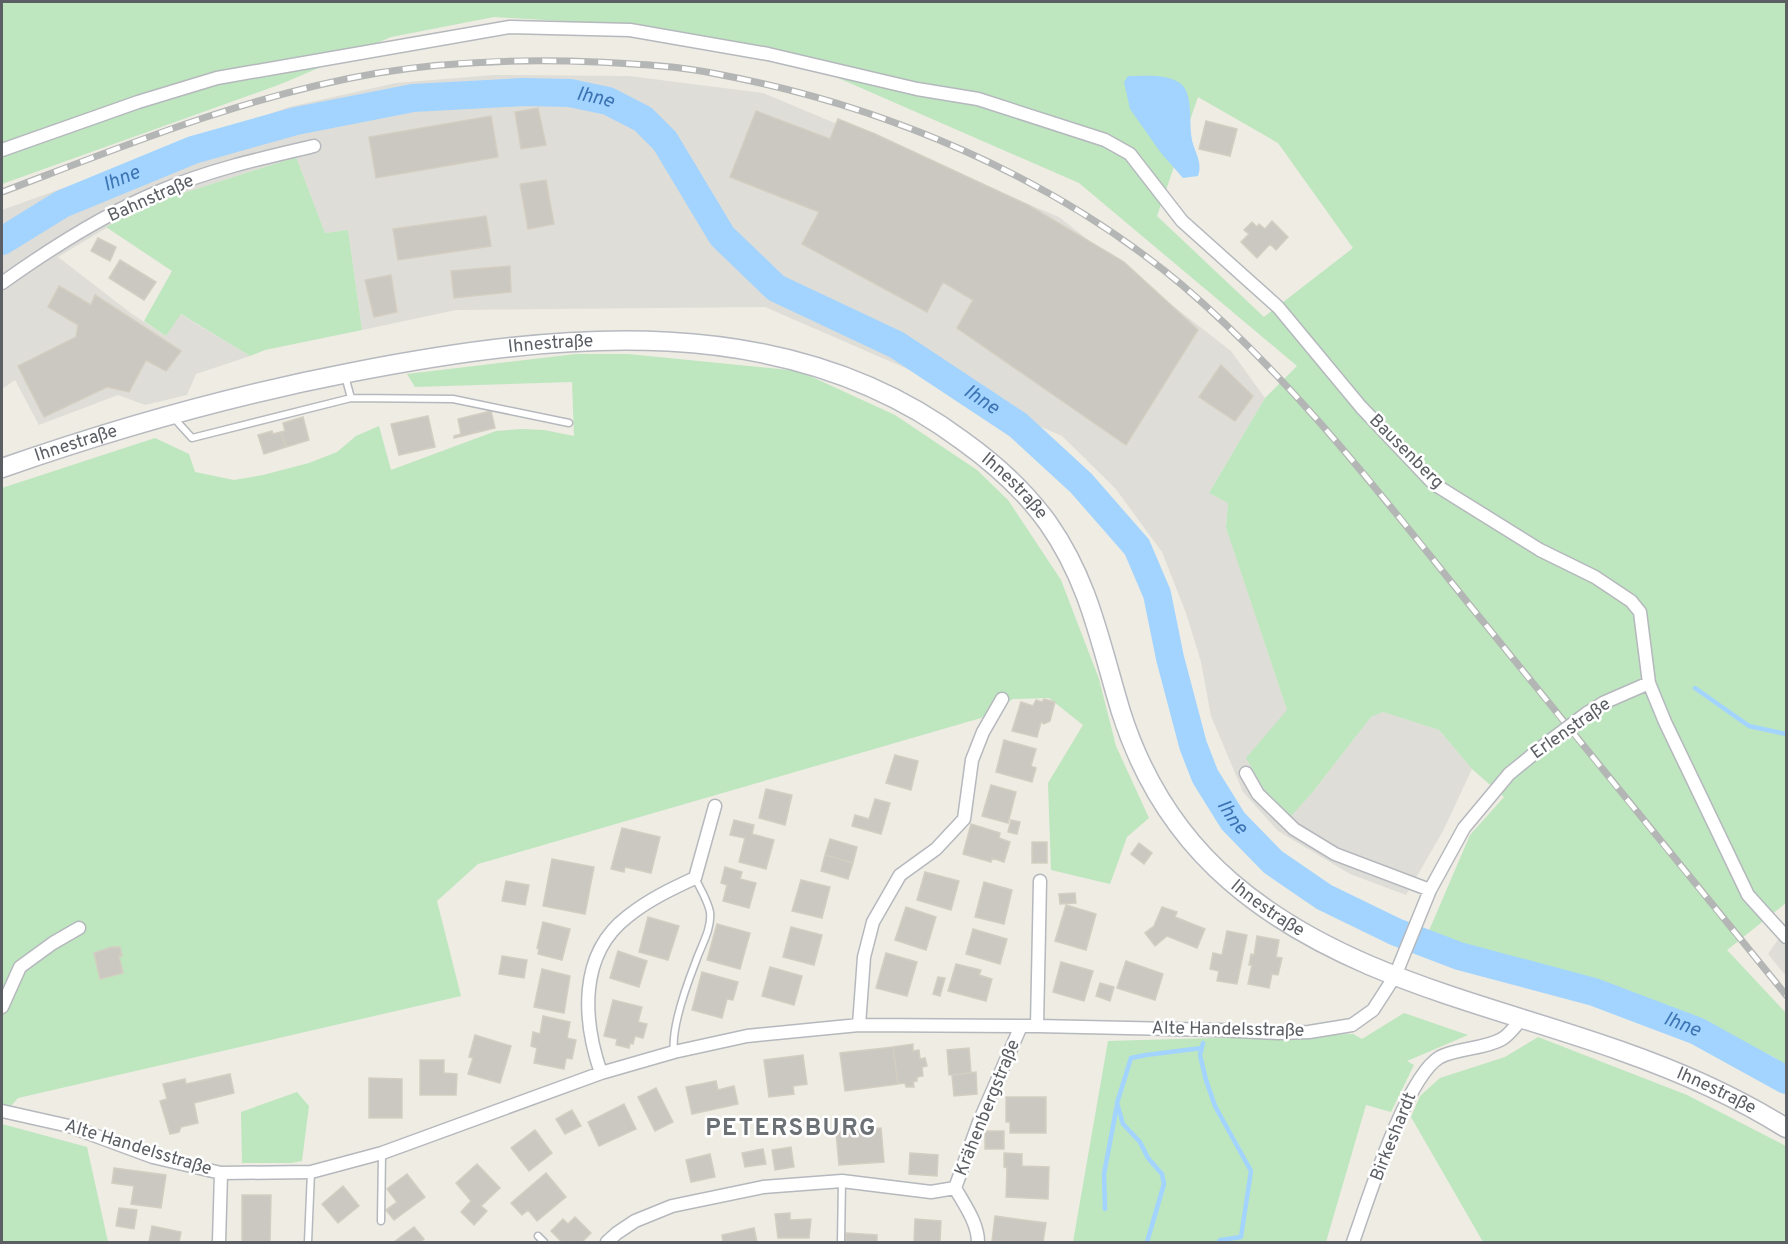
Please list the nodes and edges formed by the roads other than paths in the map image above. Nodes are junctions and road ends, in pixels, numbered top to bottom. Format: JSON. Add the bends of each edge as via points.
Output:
{"nodes":[{"id":1,"x":314,"y":146,"type":"dead end"},
{"id":2,"x":2,"y":150,"type":"edge"},
{"id":3,"x":2,"y":283,"type":"edge"},
{"id":4,"x":345,"y":374,"type":"junction"},
{"id":5,"x":351,"y":398,"type":"junction"},
{"id":6,"x":171,"y":415,"type":"junction"},
{"id":7,"x":570,"y":423,"type":"dead end"},
{"id":8,"x":2,"y":468,"type":"edge"},
{"id":9,"x":1649,"y":683,"type":"junction"},
{"id":10,"x":1002,"y":699,"type":"dead end"},
{"id":11,"x":1246,"y":773,"type":"dead end"},
{"id":12,"x":715,"y":806,"type":"dead end"},
{"id":13,"x":695,"y":878,"type":"junction"},
{"id":14,"x":1040,"y":881,"type":"dead end"},
{"id":15,"x":1430,"y":890,"type":"junction"},
{"id":16,"x":79,"y":928,"type":"dead end"},
{"id":17,"x":1786,"y":938,"type":"edge"},
{"id":18,"x":1398,"y":969,"type":"junction"},
{"id":19,"x":2,"y":1007,"type":"edge"},
{"id":20,"x":1521,"y":1020,"type":"junction"},
{"id":21,"x":859,"y":1025,"type":"junction"},
{"id":22,"x":1021,"y":1026,"type":"junction"},
{"id":23,"x":1037,"y":1026,"type":"junction"},
{"id":24,"x":674,"y":1052,"type":"junction"},
{"id":25,"x":601,"y":1073,"type":"junction"},
{"id":26,"x":2,"y":1111,"type":"edge"},
{"id":27,"x":1786,"y":1128,"type":"edge"},
{"id":28,"x":382,"y":1153,"type":"junction"},
{"id":29,"x":311,"y":1172,"type":"junction"},
{"id":30,"x":221,"y":1173,"type":"junction"},
{"id":31,"x":842,"y":1181,"type":"junction"},
{"id":32,"x":955,"y":1188,"type":"junction"},
{"id":33,"x":381,"y":1221,"type":"dead end"},
{"id":34,"x":538,"y":1236,"type":"dead end"},
{"id":35,"x":219,"y":1242,"type":"edge"},
{"id":36,"x":308,"y":1242,"type":"edge"},
{"id":37,"x":544,"y":1242,"type":"edge"},
{"id":38,"x":607,"y":1242,"type":"edge"},
{"id":39,"x":841,"y":1242,"type":"edge"},
{"id":40,"x":978,"y":1242,"type":"edge"},
{"id":41,"x":1353,"y":1242,"type":"edge"}],
"edges":[{"from":1,"to":3,"type":"street","name":"Bahnstraße","via":[[253,160],[161,190],[122,208]]},
{"from":2,"to":9,"type":"street","name":"Bausenberg","via":[[217,78],[510,27],[630,30],[768,54],[917,89],[978,99],[1105,140],[1130,154],[1182,221],[1278,307],[1361,407],[1434,484],[1631,600],[1640,612]]},
{"from":4,"to":5,"type":"lane"},
{"from":4,"to":6,"type":"main road","name":"Ihnestraße"},
{"from":4,"to":18,"type":"main road","name":"Ihnestraße","via":[[412,360],[544,343],[658,341],[764,352],[802,361],[853,378],[909,405],[948,429],[1012,482],[1066,550],[1097,622],[1136,753],[1154,789],[1192,844],[1267,910],[1347,955]]},
{"from":5,"to":6,"type":"lane","via":[[192,438]]},
{"from":5,"to":7,"type":"lane","via":[[453,399]]},
{"from":6,"to":8,"type":"main road","name":"Ihnestraße"},
{"from":9,"to":15,"type":"street","name":"Erlenstraße","bridge":true,"via":[[1587,713],[1509,774],[1464,828]]},
{"from":9,"to":17,"type":"street","via":[[1748,895]]},
{"from":10,"to":21,"type":"street","via":[[972,760],[964,819],[936,849],[900,875],[873,922],[864,957]]},
{"from":11,"to":15,"type":"street","via":[[1258,794],[1294,829],[1335,854]]},
{"from":12,"to":13,"type":"street"},
{"from":13,"to":24,"type":"lane","via":[[710,912],[709,927],[678,1019]]},
{"from":13,"to":25,"type":"street","via":[[626,918],[605,941],[592,966],[588,1017]]},
{"from":14,"to":23,"type":"street"},
{"from":15,"to":18,"type":"street","name":"Erlenstraße"},
{"from":16,"to":19,"type":"street","via":[[20,967]]},
{"from":18,"to":20,"type":"main road","name":"Ihnestraße"},
{"from":18,"to":23,"type":"street","name":"Alte Handelsstraße","via":[[1373,1010],[1352,1025],[1309,1032]]},
{"from":20,"to":27,"type":"main road","name":"Ihnestraße","via":[[1672,1070]]},
{"from":20,"to":41,"type":"street","name":"Birkeshardt","via":[[1501,1039],[1440,1057],[1426,1068],[1411,1090]]},
{"from":21,"to":22,"type":"street","name":"Alte Handelsstraße"},
{"from":21,"to":24,"type":"street","name":"Alte Handelsstraße","via":[[747,1036]]},
{"from":22,"to":23,"type":"street","name":"Alte Handelsstraße"},
{"from":22,"to":32,"type":"street","name":"Krähenbergstraße"},
{"from":24,"to":25,"type":"street","name":"Alte Handelsstraße"},
{"from":25,"to":28,"type":"street","name":"Alte Handelsstraße"},
{"from":26,"to":30,"type":"street","name":"Alte Handelsstraße","via":[[69,1126],[153,1156]]},
{"from":28,"to":29,"type":"street","name":"Alte Handelsstraße"},
{"from":28,"to":33,"type":"lane"},
{"from":29,"to":30,"type":"street","name":"Alte Handelsstraße"},
{"from":29,"to":36,"type":"lane"},
{"from":30,"to":35,"type":"street"},
{"from":31,"to":32,"type":"street","name":"Krähenbergstraße","via":[[931,1192]]},
{"from":31,"to":38,"type":"street","name":"Krähenbergstraße","via":[[763,1187],[672,1206],[635,1221]]},
{"from":31,"to":39,"type":"lane"},
{"from":32,"to":40,"type":"street","via":[[968,1209]]},
{"from":34,"to":37,"type":"lane"}]}
